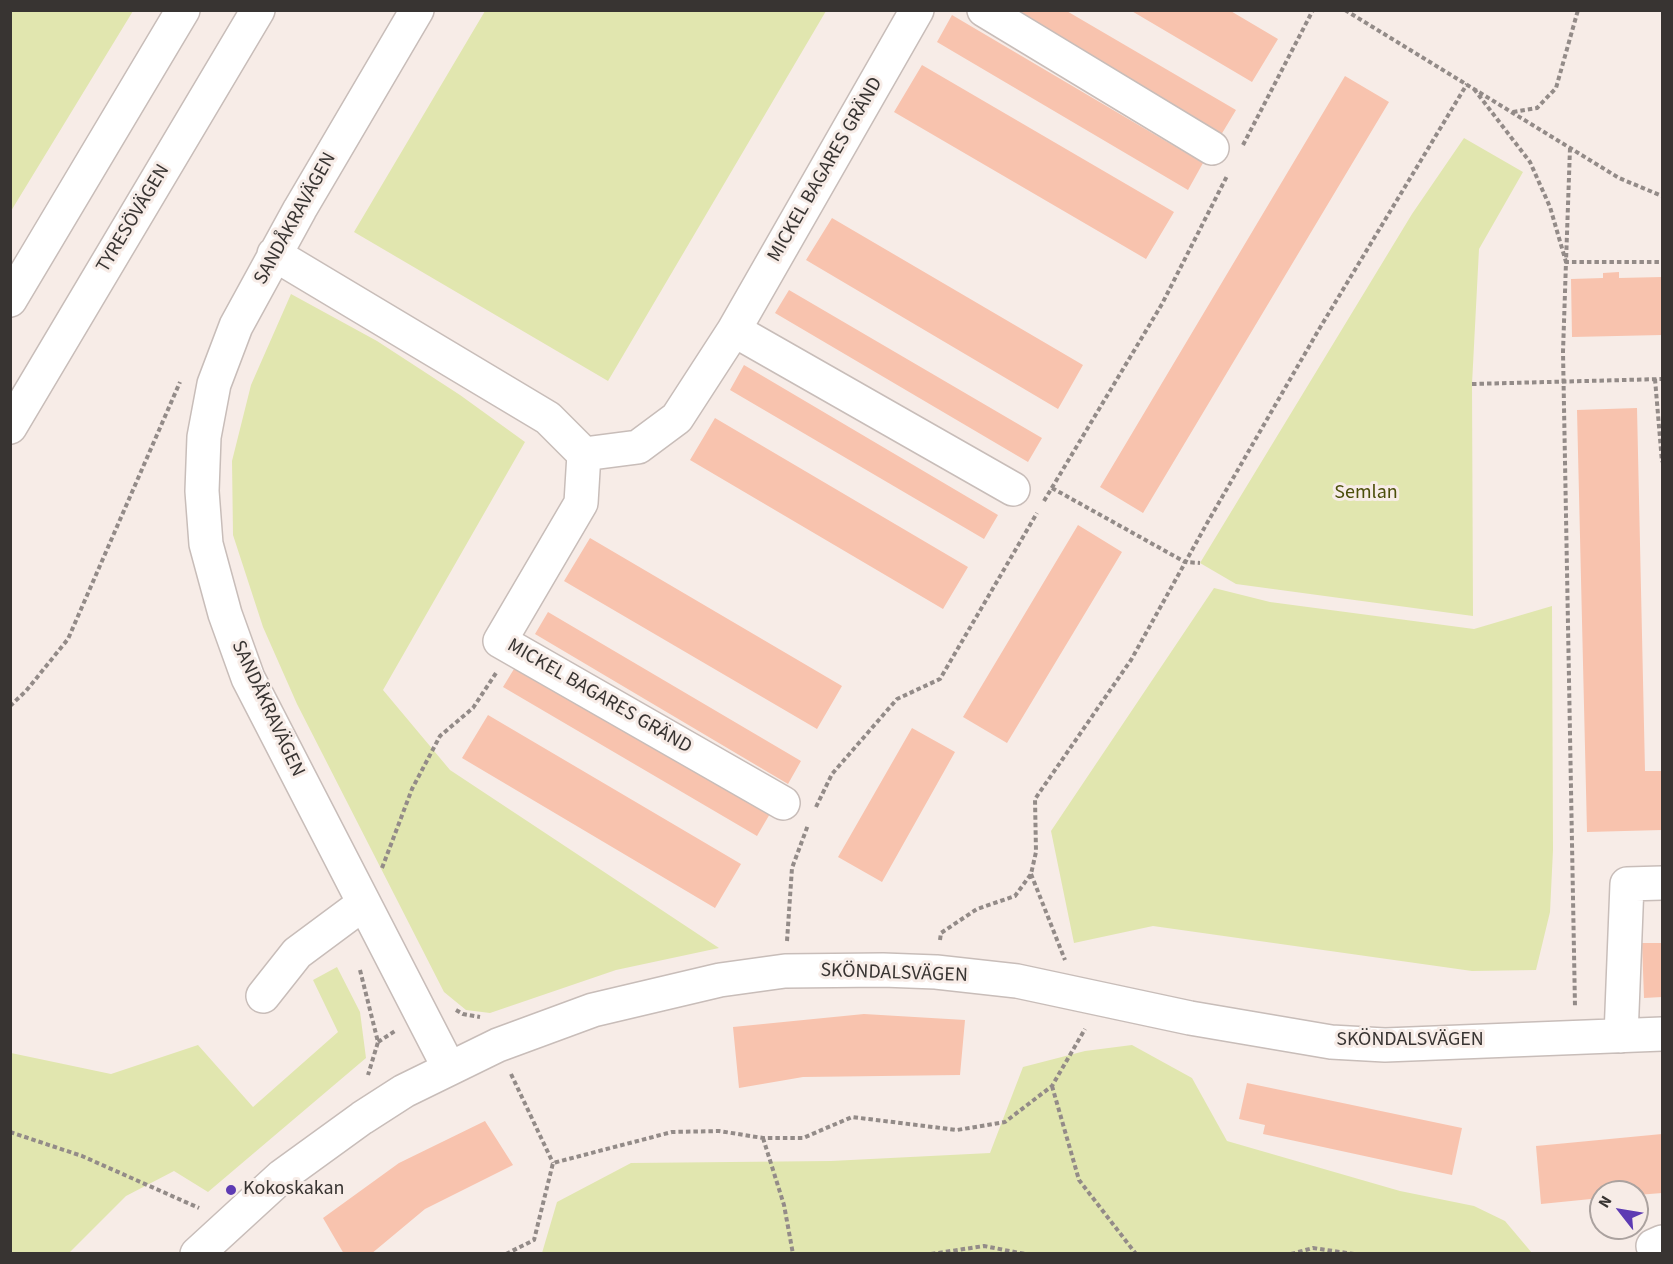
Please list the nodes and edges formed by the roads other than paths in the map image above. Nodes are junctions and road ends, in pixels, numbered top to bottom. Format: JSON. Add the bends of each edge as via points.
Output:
{"nodes":[{"id":1,"x":183,"y":10,"type":"edge"},
{"id":2,"x":258,"y":10,"type":"edge"},
{"id":3,"x":417,"y":10,"type":"edge"},
{"id":4,"x":917,"y":10,"type":"edge"},
{"id":5,"x":984,"y":10,"type":"edge"},
{"id":6,"x":1212,"y":148,"type":"dead end"},
{"id":7,"x":274,"y":254,"type":"junction"},
{"id":8,"x":10,"y":300,"type":"edge"},
{"id":9,"x":734,"y":330,"type":"junction"},
{"id":10,"x":10,"y":428,"type":"edge"},
{"id":11,"x":584,"y":454,"type":"junction"},
{"id":12,"x":1013,"y":489,"type":"dead end"},
{"id":13,"x":783,"y":803,"type":"dead end"},
{"id":14,"x":1662,"y":883,"type":"edge"},
{"id":15,"x":355,"y":910,"type":"junction"},
{"id":16,"x":262,"y":996,"type":"dead end"},
{"id":17,"x":1662,"y":1034,"type":"edge"},
{"id":18,"x":1622,"y":1036,"type":"junction"},
{"id":19,"x":449,"y":1068,"type":"junction"},
{"id":20,"x":198,"y":1254,"type":"edge"}],
"edges":[{"from":1,"to":8,"type":"street"},
{"from":2,"to":10,"type":"street","name":"TYRESÖVÄGEN"},
{"from":3,"to":7,"type":"street","name":"SANDÅKRAVÄGEN"},
{"from":4,"to":9,"type":"street","name":"MICKEL BAGARES GRÄND"},
{"from":5,"to":6,"type":"street"},
{"from":7,"to":11,"type":"street","via":[[548,418]]},
{"from":7,"to":15,"type":"street","name":"SANDÅKRAVÄGEN","via":[[236,326],[214,384],[204,437],[206,544],[248,678]]},
{"from":9,"to":11,"type":"street","name":"MICKEL BAGARES GRÄND","via":[[677,418],[638,447]]},
{"from":9,"to":12,"type":"street"},
{"from":11,"to":13,"type":"street","name":"MICKEL BAGARES GRÄND","via":[[581,503],[500,641]]},
{"from":14,"to":18,"type":"street","via":[[1627,884]]},
{"from":15,"to":16,"type":"street","via":[[297,953]]},
{"from":15,"to":19,"type":"street","name":"SANDÅKRAVÄGEN"},
{"from":17,"to":18,"type":"street","name":"SKÖNDALSVÄGEN"},
{"from":18,"to":19,"type":"street","name":"SKÖNDALSVÄGEN","via":[[1385,1045],[1331,1042],[1190,1018],[1017,981],[936,972],[785,971],[720,980],[593,1010],[498,1045]]},
{"from":19,"to":20,"type":"street","name":"SKÖNDALSVÄGEN","via":[[362,1118],[282,1176]]}]}
